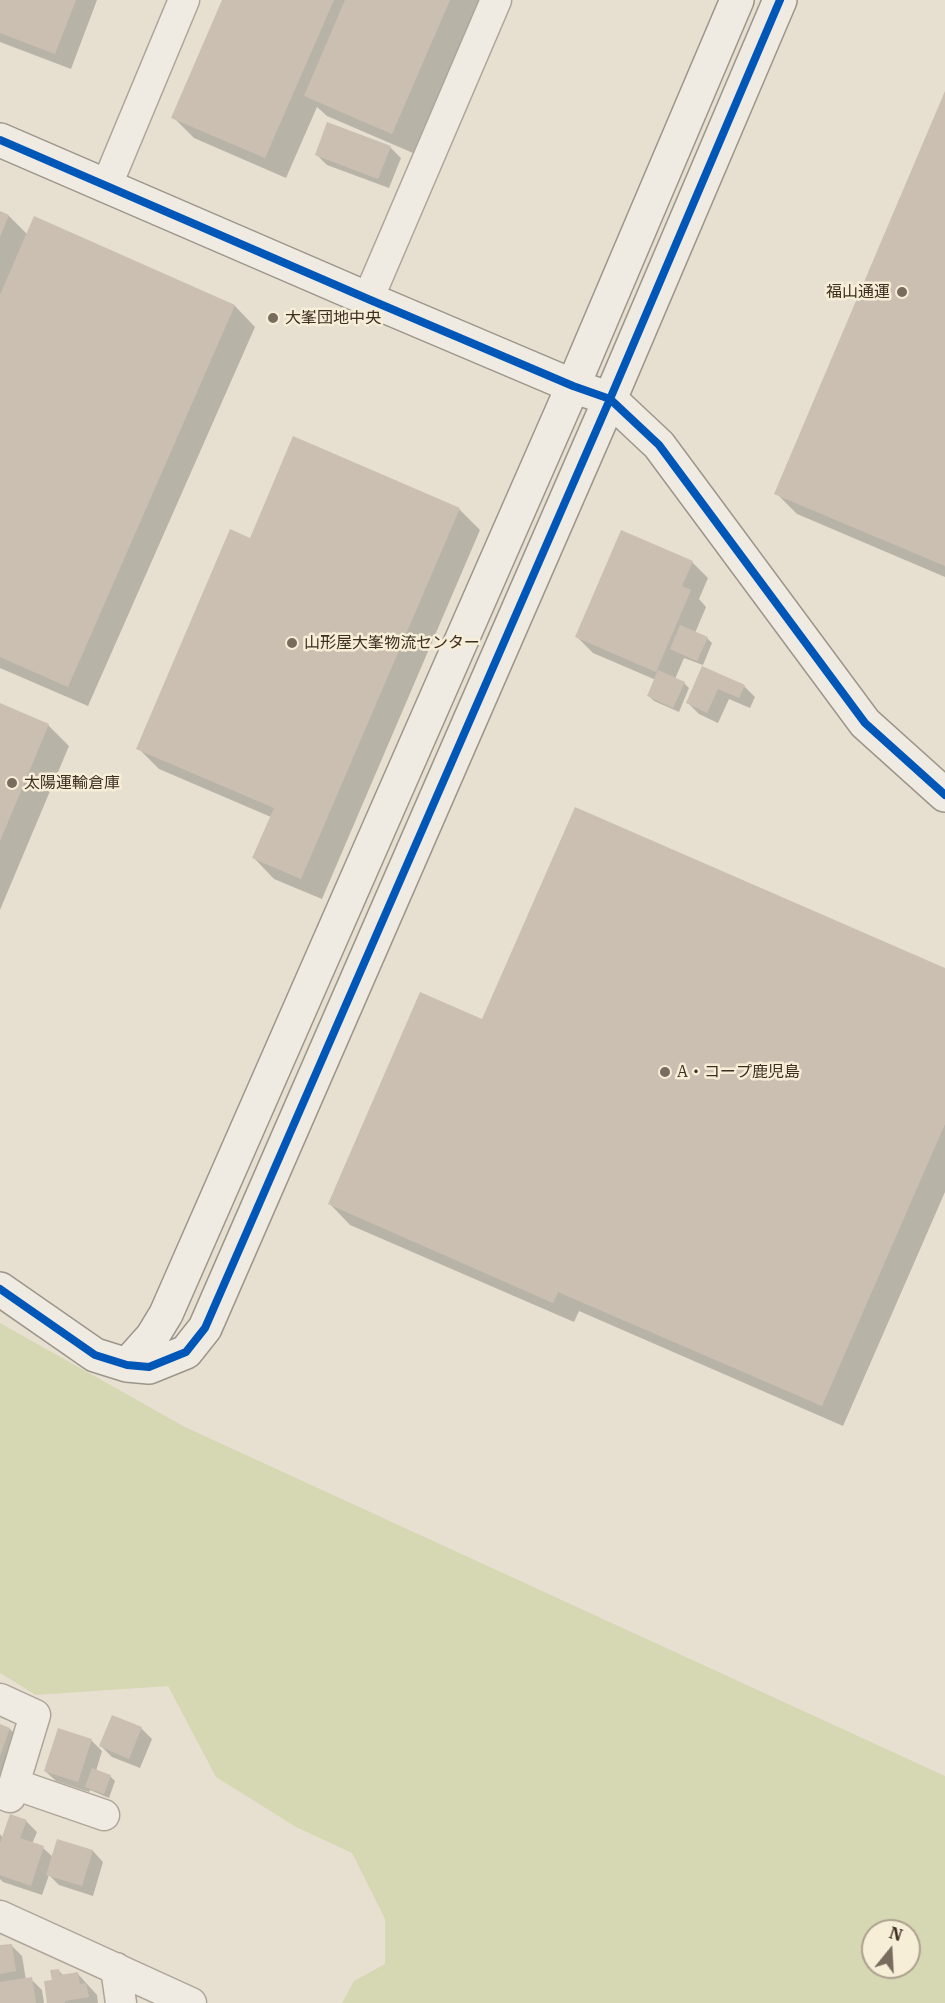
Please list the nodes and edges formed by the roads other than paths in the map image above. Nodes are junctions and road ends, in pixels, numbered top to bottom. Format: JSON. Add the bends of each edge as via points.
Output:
{"nodes":[{"id":1,"x":184,"y":0,"type":"edge"},
{"id":2,"x":496,"y":0,"type":"edge"},
{"id":3,"x":737,"y":0,"type":"edge"},
{"id":4,"x":780,"y":0,"type":"edge"},
{"id":5,"x":0,"y":140,"type":"edge"},
{"id":6,"x":106,"y":187,"type":"junction"},
{"id":7,"x":368,"y":299,"type":"junction"},
{"id":8,"x":573,"y":386,"type":"junction"},
{"id":9,"x":610,"y":399,"type":"junction"},
{"id":10,"x":945,"y":795,"type":"edge"},
{"id":11,"x":0,"y":1289,"type":"edge"},
{"id":12,"x":126,"y":1365,"type":"junction"},
{"id":13,"x":0,"y":1699,"type":"edge"},
{"id":14,"x":7,"y":1789,"type":"edge"},
{"id":15,"x":104,"y":1815,"type":"dead end"},
{"id":16,"x":0,"y":1916,"type":"edge"},
{"id":17,"x":116,"y":1968,"type":"junction"},
{"id":18,"x":121,"y":2003,"type":"edge"},
{"id":19,"x":191,"y":2003,"type":"edge"}],
"edges":[{"from":1,"to":6,"type":"street"},
{"from":2,"to":7,"type":"street"},
{"from":3,"to":8,"type":"street"},
{"from":4,"to":9,"type":"street"},
{"from":5,"to":6,"type":"street"},
{"from":6,"to":7,"type":"street"},
{"from":7,"to":8,"type":"street"},
{"from":8,"to":9,"type":"street"},
{"from":8,"to":12,"type":"street","via":[[165,1314],[152,1337]]},
{"from":9,"to":10,"type":"street","via":[[659,445],[865,723]]},
{"from":9,"to":12,"type":"street","via":[[205,1328],[186,1352],[149,1367]]},
{"from":11,"to":12,"type":"street","via":[[95,1355]]},
{"from":13,"to":14,"type":"street","via":[[35,1715]]},
{"from":14,"to":15,"type":"street"},
{"from":16,"to":17,"type":"street"},
{"from":17,"to":18,"type":"street"},
{"from":17,"to":19,"type":"street"}]}
